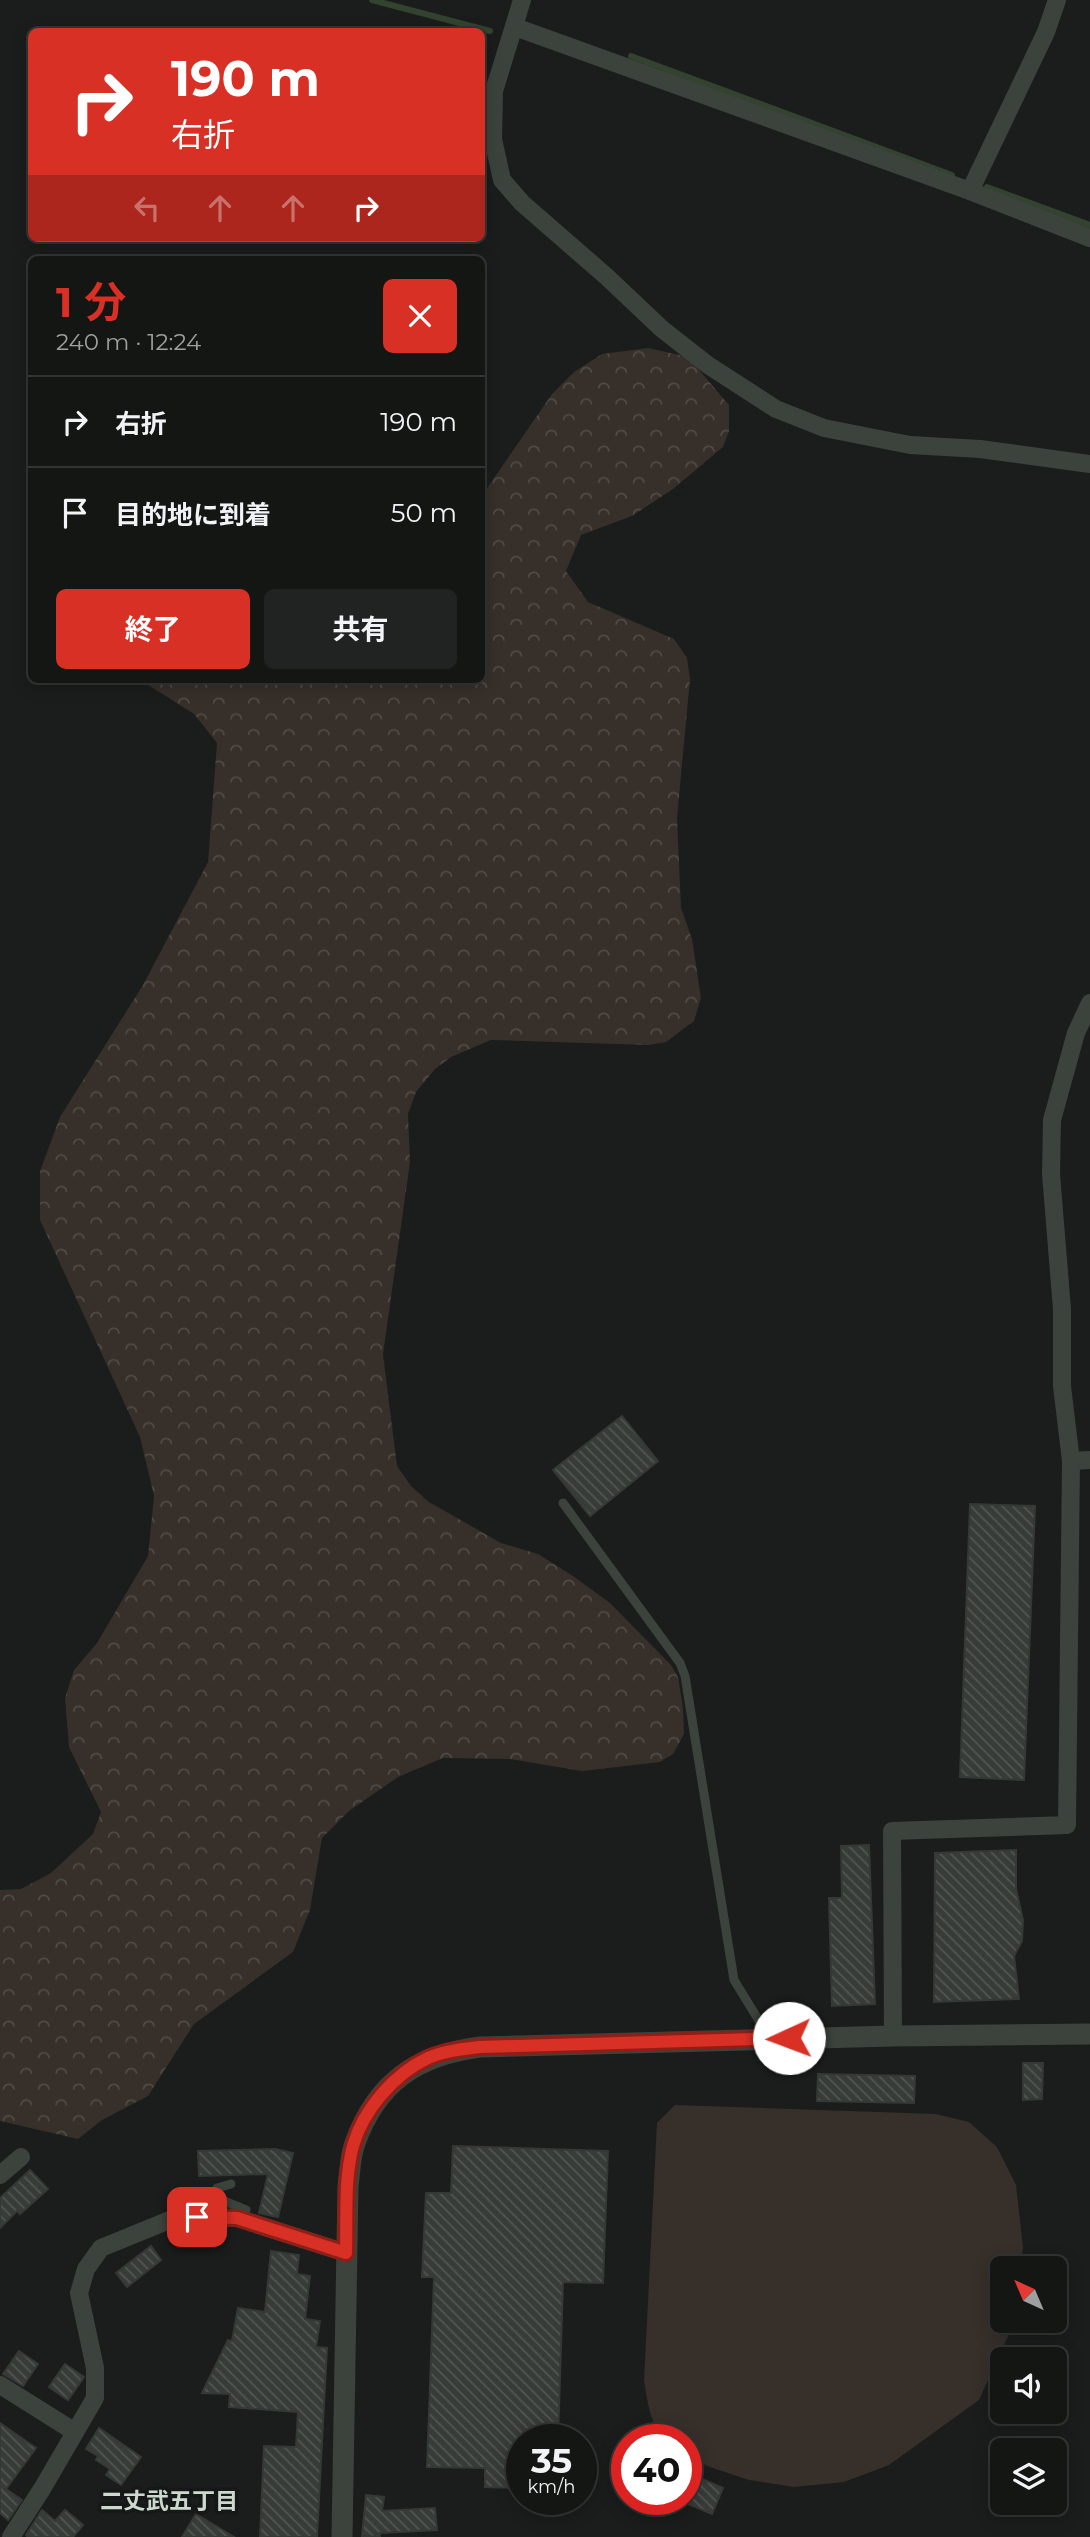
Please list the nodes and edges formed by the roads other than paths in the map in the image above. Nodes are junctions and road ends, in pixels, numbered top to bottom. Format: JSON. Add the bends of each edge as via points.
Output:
{"nodes":[{"id":1,"x":522,"y":0,"type":"edge"},
{"id":2,"x":1057,"y":0,"type":"edge"},
{"id":3,"x":515,"y":27,"type":"junction"},
{"id":4,"x":970,"y":191,"type":"junction"},
{"id":5,"x":1090,"y":238,"type":"edge"},
{"id":6,"x":1090,"y":464,"type":"edge"},
{"id":7,"x":1090,"y":1003,"type":"edge"},
{"id":8,"x":1090,"y":1460,"type":"edge"},
{"id":9,"x":1071,"y":1461,"type":"junction"},
{"id":10,"x":563,"y":1503,"type":"dead end"},
{"id":11,"x":1090,"y":2034,"type":"edge"},
{"id":12,"x":893,"y":2036,"type":"junction"},
{"id":13,"x":763,"y":2039,"type":"junction"},
{"id":14,"x":21,"y":2157,"type":"dead end"},
{"id":15,"x":0,"y":2175,"type":"edge"},
{"id":16,"x":231,"y":2183,"type":"dead end"},
{"id":17,"x":243,"y":2220,"type":"junction"},
{"id":18,"x":346,"y":2253,"type":"junction"},
{"id":19,"x":0,"y":2385,"type":"edge"},
{"id":20,"x":75,"y":2432,"type":"junction"},
{"id":21,"x":11,"y":2537,"type":"edge"},
{"id":22,"x":342,"y":2537,"type":"edge"}],
"edges":[{"from":1,"to":3,"type":"street"},
{"from":2,"to":4,"type":"street"},
{"from":3,"to":4,"type":"street"},
{"from":3,"to":6,"type":"street","via":[[494,91],[493,139],[502,180],[522,203],[699,358],[776,409],[824,428],[910,445]]},
{"from":4,"to":5,"type":"street"},
{"from":7,"to":9,"type":"street","via":[[1076,1033],[1052,1120],[1062,1386]]},
{"from":8,"to":9,"type":"street"},
{"from":9,"to":12,"type":"street","via":[[1067,1825],[892,1831]]},
{"from":10,"to":13,"type":"lane","via":[[685,1676],[734,1980],[761,2024]]},
{"from":11,"to":12,"type":"street"},
{"from":12,"to":13,"type":"street"},
{"from":13,"to":18,"type":"street","via":[[480,2047],[428,2058],[385,2090],[354,2145]]},
{"from":14,"to":15,"type":"street"},
{"from":16,"to":17,"type":"lane","via":[[217,2188],[217,2198],[246,2210]]},
{"from":17,"to":18,"type":"street"},
{"from":17,"to":20,"type":"street","via":[[177,2217],[102,2248],[86,2269],[79,2293],[95,2368],[95,2398]]},
{"from":18,"to":22,"type":"street"},
{"from":19,"to":20,"type":"street"},
{"from":20,"to":21,"type":"street"}]}
